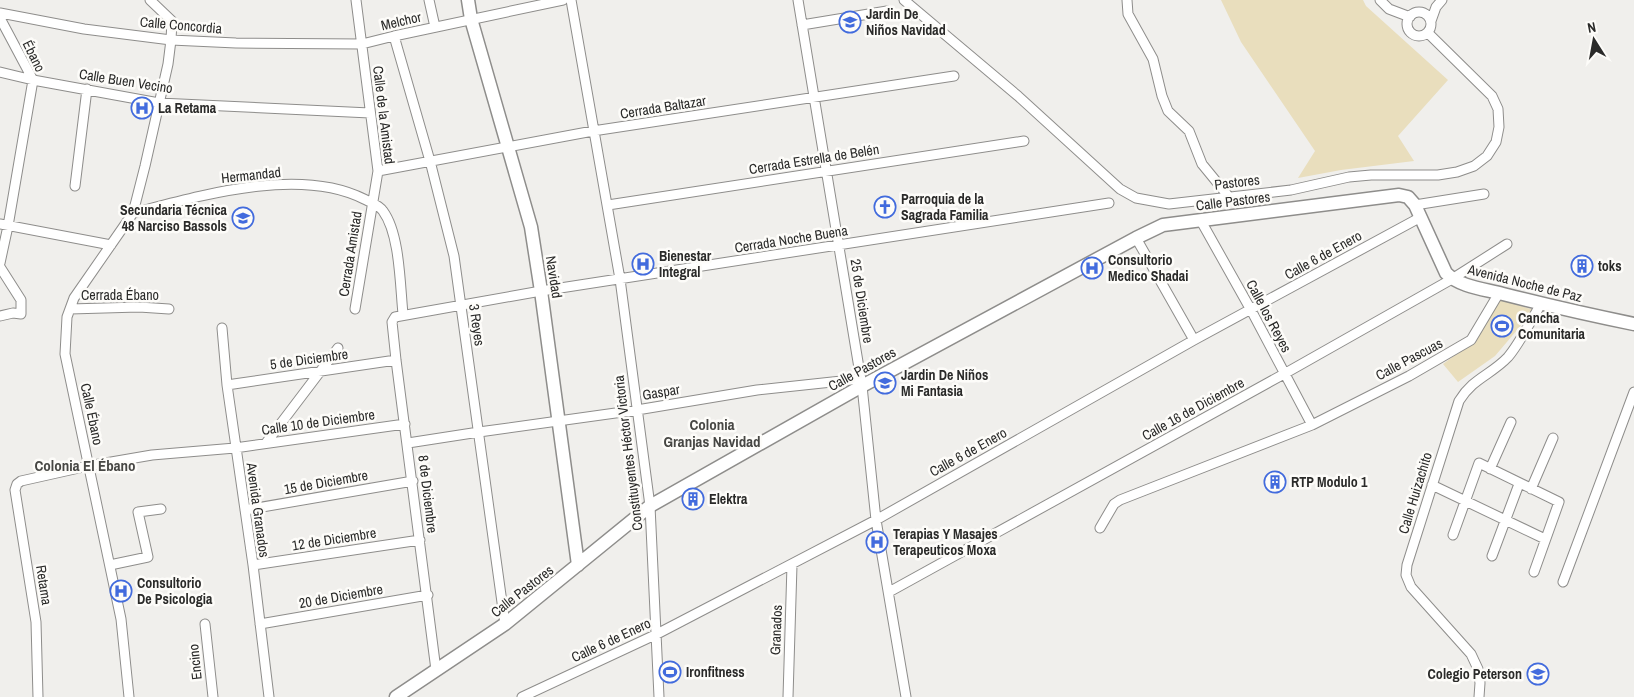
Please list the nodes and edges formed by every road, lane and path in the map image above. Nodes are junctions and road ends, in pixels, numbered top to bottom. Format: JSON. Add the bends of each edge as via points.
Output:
{"nodes":[{"id":1,"x":150,"y":0,"type":"edge"},
{"id":2,"x":356,"y":0,"type":"edge"},
{"id":3,"x":430,"y":0,"type":"edge"},
{"id":4,"x":468,"y":0,"type":"edge"},
{"id":5,"x":563,"y":0,"type":"edge"},
{"id":6,"x":571,"y":0,"type":"edge"},
{"id":7,"x":798,"y":0,"type":"edge"},
{"id":8,"x":904,"y":0,"type":"edge"},
{"id":9,"x":1126,"y":0,"type":"edge"},
{"id":10,"x":1380,"y":0,"type":"edge"},
{"id":11,"x":1439,"y":3,"type":"edge"},
{"id":12,"x":887,"y":11,"type":"dead end"},
{"id":13,"x":0,"y":13,"type":"edge"},
{"id":14,"x":1424,"y":13,"type":"junction"},
{"id":15,"x":1410,"y":17,"type":"junction"},
{"id":16,"x":0,"y":18,"type":"edge"},
{"id":17,"x":472,"y":19,"type":"junction"},
{"id":18,"x":1431,"y":21,"type":"junction"},
{"id":19,"x":802,"y":25,"type":"junction"},
{"id":20,"x":435,"y":27,"type":"junction"},
{"id":21,"x":1428,"y":33,"type":"junction"},
{"id":22,"x":394,"y":36,"type":"junction"},
{"id":23,"x":171,"y":40,"type":"junction"},
{"id":24,"x":362,"y":44,"type":"junction"},
{"id":25,"x":0,"y":72,"type":"edge"},
{"id":26,"x":954,"y":76,"type":"dead end"},
{"id":27,"x":33,"y":80,"type":"junction"},
{"id":28,"x":87,"y":89,"type":"junction"},
{"id":29,"x":814,"y":98,"type":"junction"},
{"id":30,"x":160,"y":103,"type":"junction"},
{"id":31,"x":370,"y":113,"type":"junction"},
{"id":32,"x":593,"y":131,"type":"junction"},
{"id":33,"x":1024,"y":141,"type":"dead end"},
{"id":34,"x":508,"y":146,"type":"junction"},
{"id":35,"x":430,"y":161,"type":"junction"},
{"id":36,"x":378,"y":171,"type":"junction"},
{"id":37,"x":826,"y":171,"type":"junction"},
{"id":38,"x":75,"y":186,"type":"dead end"},
{"id":39,"x":1484,"y":194,"type":"dead end"},
{"id":40,"x":1229,"y":197,"type":"junction"},
{"id":41,"x":1109,"y":203,"type":"dead end"},
{"id":42,"x":372,"y":204,"type":"junction"},
{"id":43,"x":608,"y":205,"type":"junction"},
{"id":44,"x":1415,"y":205,"type":"junction"},
{"id":45,"x":133,"y":213,"type":"junction"},
{"id":46,"x":1421,"y":218,"type":"junction"},
{"id":47,"x":1201,"y":221,"type":"junction"},
{"id":48,"x":4,"y":225,"type":"edge"},
{"id":49,"x":1136,"y":238,"type":"junction"},
{"id":50,"x":1507,"y":244,"type":"dead end"},
{"id":51,"x":110,"y":245,"type":"junction"},
{"id":52,"x":838,"y":246,"type":"junction"},
{"id":53,"x":0,"y":263,"type":"edge"},
{"id":54,"x":0,"y":267,"type":"edge"},
{"id":55,"x":620,"y":279,"type":"junction"},
{"id":56,"x":1452,"y":279,"type":"junction"},
{"id":57,"x":541,"y":291,"type":"junction"},
{"id":58,"x":1499,"y":293,"type":"junction"},
{"id":59,"x":1541,"y":304,"type":"junction"},
{"id":60,"x":461,"y":305,"type":"junction"},
{"id":61,"x":70,"y":309,"type":"junction"},
{"id":62,"x":170,"y":309,"type":"dead end"},
{"id":63,"x":355,"y":309,"type":"dead end"},
{"id":64,"x":1251,"y":310,"type":"junction"},
{"id":65,"x":403,"y":314,"type":"junction"},
{"id":66,"x":0,"y":316,"type":"edge"},
{"id":67,"x":392,"y":322,"type":"joint"},
{"id":68,"x":1634,"y":324,"type":"edge"},
{"id":69,"x":222,"y":328,"type":"dead end"},
{"id":70,"x":1194,"y":340,"type":"junction"},
{"id":71,"x":338,"y":348,"type":"dead end"},
{"id":72,"x":396,"y":360,"type":"junction"},
{"id":73,"x":320,"y":372,"type":"junction"},
{"id":74,"x":1284,"y":374,"type":"junction"},
{"id":75,"x":861,"y":382,"type":"junction"},
{"id":76,"x":227,"y":385,"type":"junction"},
{"id":77,"x":1634,"y":392,"type":"edge"},
{"id":78,"x":636,"y":410,"type":"junction"},
{"id":79,"x":558,"y":421,"type":"junction"},
{"id":80,"x":1511,"y":422,"type":"dead end"},
{"id":81,"x":405,"y":424,"type":"junction"},
{"id":82,"x":1312,"y":425,"type":"junction"},
{"id":83,"x":478,"y":432,"type":"junction"},
{"id":84,"x":1553,"y":438,"type":"dead end"},
{"id":85,"x":266,"y":444,"type":"junction"},
{"id":86,"x":408,"y":444,"type":"junction"},
{"id":87,"x":235,"y":448,"type":"junction"},
{"id":88,"x":88,"y":466,"type":"junction"},
{"id":89,"x":1490,"y":469,"type":"junction"},
{"id":90,"x":21,"y":481,"type":"joint"},
{"id":91,"x":413,"y":481,"type":"junction"},
{"id":92,"x":1519,"y":484,"type":"junction"},
{"id":93,"x":1432,"y":485,"type":"junction"},
{"id":94,"x":1531,"y":489,"type":"junction"},
{"id":95,"x":1465,"y":500,"type":"junction"},
{"id":96,"x":650,"y":506,"type":"junction"},
{"id":97,"x":161,"y":509,"type":"dead end"},
{"id":98,"x":245,"y":510,"type":"junction"},
{"id":99,"x":876,"y":520,"type":"junction"},
{"id":100,"x":1506,"y":521,"type":"junction"},
{"id":101,"x":1100,"y":528,"type":"dead end"},
{"id":102,"x":1453,"y":534,"type":"dead end"},
{"id":103,"x":420,"y":540,"type":"junction"},
{"id":104,"x":1543,"y":543,"type":"junction"},
{"id":105,"x":1492,"y":556,"type":"dead end"},
{"id":106,"x":792,"y":564,"type":"junction"},
{"id":107,"x":110,"y":565,"type":"junction"},
{"id":108,"x":253,"y":565,"type":"junction"},
{"id":109,"x":578,"y":565,"type":"junction"},
{"id":110,"x":1534,"y":572,"type":"dead end"},
{"id":111,"x":1563,"y":582,"type":"dead end"},
{"id":112,"x":889,"y":592,"type":"junction"},
{"id":113,"x":428,"y":595,"type":"junction"},
{"id":114,"x":205,"y":624,"type":"dead end"},
{"id":115,"x":260,"y":624,"type":"junction"},
{"id":116,"x":505,"y":624,"type":"junction"},
{"id":117,"x":657,"y":634,"type":"junction"},
{"id":118,"x":436,"y":670,"type":"junction"},
{"id":119,"x":38,"y":697,"type":"edge"},
{"id":120,"x":129,"y":697,"type":"edge"},
{"id":121,"x":213,"y":697,"type":"edge"},
{"id":122,"x":269,"y":697,"type":"edge"},
{"id":123,"x":396,"y":697,"type":"edge"},
{"id":124,"x":522,"y":697,"type":"edge"},
{"id":125,"x":660,"y":697,"type":"edge"},
{"id":126,"x":788,"y":697,"type":"edge"},
{"id":127,"x":906,"y":697,"type":"edge"},
{"id":128,"x":1479,"y":697,"type":"edge"}],
"edges":[{"from":1,"to":23,"type":"street","via":[[172,21]]},
{"from":2,"to":24,"type":"street","name":"Calle de la Amistad"},
{"from":3,"to":20,"type":"street"},
{"from":4,"to":17,"type":"street","name":"Navidad"},
{"from":5,"to":17,"type":"street","name":"Melchor"},
{"from":6,"to":32,"type":"street","name":"Constituyentes Héctor Victoria"},
{"from":7,"to":19,"type":"street","name":"25 de Diciembre"},
{"from":8,"to":40,"type":"street","name":"Pastores","via":[[1018,96],[1120,189],[1136,198],[1169,204]]},
{"from":9,"to":40,"type":"street","via":[[1128,14],[1153,59],[1168,111],[1188,131],[1202,164]]},
{"from":10,"to":15,"type":"street","via":[[1389,9]]},
{"from":11,"to":14,"type":"street"},
{"from":11,"to":18,"type":"street"},
{"from":12,"to":19,"type":"street"},
{"from":13,"to":23,"type":"street","name":"Calle Concordia","via":[[84,29]]},
{"from":14,"to":15,"type":"street"},
{"from":14,"to":18,"type":"street"},
{"from":15,"to":21,"type":"street","via":[[1407,24],[1414,36]]},
{"from":16,"to":27,"type":"street","name":"Ébano"},
{"from":17,"to":20,"type":"street","name":"Melchor"},
{"from":17,"to":34,"type":"street","name":"Navidad"},
{"from":18,"to":21,"type":"street"},
{"from":19,"to":29,"type":"street","name":"25 de Diciembre"},
{"from":20,"to":22,"type":"street","name":"Melchor"},
{"from":21,"to":40,"type":"street","name":"Pastores","via":[[1492,96],[1498,109],[1499,127],[1496,142],[1487,156],[1458,172],[1349,177],[1291,190]]},
{"from":22,"to":24,"type":"street","name":"Melchor"},
{"from":22,"to":35,"type":"street","name":"3 Reyes"},
{"from":23,"to":24,"type":"street","name":"Calle Concordia"},
{"from":23,"to":30,"type":"street"},
{"from":24,"to":31,"type":"street","name":"Calle de la Amistad"},
{"from":25,"to":27,"type":"street","name":"Calle Buen Vecino"},
{"from":26,"to":29,"type":"street","name":"Cerrada Baltazar"},
{"from":27,"to":28,"type":"street","name":"Calle Buen Vecino"},
{"from":27,"to":48,"type":"street","name":"Ébano"},
{"from":28,"to":30,"type":"street","name":"Calle Buen Vecino"},
{"from":28,"to":38,"type":"street"},
{"from":29,"to":32,"type":"street","name":"Cerrada Baltazar"},
{"from":29,"to":37,"type":"street","name":"25 de Diciembre"},
{"from":30,"to":31,"type":"street","name":"Calle Buen Vecino"},
{"from":30,"to":45,"type":"street"},
{"from":31,"to":36,"type":"street","name":"Calle de la Amistad"},
{"from":32,"to":34,"type":"street","name":"Cerrada Baltazar"},
{"from":32,"to":43,"type":"street","name":"Constituyentes Héctor Victoria"},
{"from":33,"to":37,"type":"street","name":"Cerrada Estrella de Belén"},
{"from":34,"to":35,"type":"street","name":"Cerrada Baltazar"},
{"from":34,"to":57,"type":"street","name":"Navidad","via":[[531,227]]},
{"from":35,"to":36,"type":"street","name":"Cerrada Baltazar"},
{"from":35,"to":60,"type":"street","name":"3 Reyes","via":[[454,256]]},
{"from":36,"to":42,"type":"street","name":"Calle de la Amistad"},
{"from":37,"to":43,"type":"street","name":"Cerrada Estrella de Belén"},
{"from":37,"to":52,"type":"street","name":"25 de Diciembre"},
{"from":39,"to":44,"type":"street"},
{"from":41,"to":52,"type":"street","name":"Cerrada Noche Buena"},
{"from":42,"to":45,"type":"street","name":"Hermandad","via":[[333,187],[282,185],[203,195]]},
{"from":42,"to":63,"type":"street","name":"Cerrada Amistad"},
{"from":42,"to":65,"type":"street","via":[[381,208],[391,225],[398,258]]},
{"from":43,"to":55,"type":"street","name":"Constituyentes Héctor Victoria"},
{"from":44,"to":46,"type":"street","name":"Avenida Noche de Paz"},
{"from":44,"to":47,"type":"street","name":"Calle Pastores","via":[[1408,197],[1399,195]]},
{"from":45,"to":51,"type":"street","name":"Calle Ébano"},
{"from":46,"to":56,"type":"street","name":"Avenida Noche de Paz","via":[[1446,273]]},
{"from":46,"to":64,"type":"street","name":"Calle 6 de Enero"},
{"from":47,"to":49,"type":"street","name":"Calle Pastores","via":[[1162,226]]},
{"from":47,"to":64,"type":"street","name":"Calle los Reyes"},
{"from":48,"to":51,"type":"street"},
{"from":48,"to":53,"type":"street","name":"Ébano"},
{"from":49,"to":70,"type":"street"},
{"from":49,"to":75,"type":"street","name":"Calle Pastores"},
{"from":50,"to":56,"type":"street","name":"Calle 16 de Diciembre"},
{"from":51,"to":61,"type":"street","name":"Calle Ébano"},
{"from":52,"to":55,"type":"street","name":"Cerrada Noche Buena"},
{"from":52,"to":75,"type":"street","name":"25 de Diciembre"},
{"from":54,"to":66,"type":"street","via":[[21,300],[21,314]]},
{"from":55,"to":57,"type":"street","name":"Cerrada Noche Buena"},
{"from":55,"to":78,"type":"street","name":"Constituyentes Héctor Victoria"},
{"from":56,"to":58,"type":"street","name":"Avenida Noche de Paz"},
{"from":56,"to":74,"type":"street","name":"Calle 16 de Diciembre"},
{"from":57,"to":60,"type":"street","name":"Cerrada Noche Buena"},
{"from":57,"to":79,"type":"street","name":"Navidad"},
{"from":58,"to":59,"type":"street","name":"Avenida Noche de Paz"},
{"from":58,"to":82,"type":"street","name":"Calle Pascuas","via":[[1471,340],[1409,376]]},
{"from":59,"to":68,"type":"street","name":"Avenida Noche de Paz"},
{"from":59,"to":93,"type":"street","name":"Calle Huizachito","via":[[1509,356],[1466,389],[1459,401]]},
{"from":60,"to":65,"type":"street","name":"Cerrada Noche Buena"},
{"from":60,"to":83,"type":"street","name":"3 Reyes"},
{"from":61,"to":62,"type":"street","name":"Cerrada Ébano"},
{"from":61,"to":88,"type":"street","name":"Calle Ébano","via":[[65,354]]},
{"from":64,"to":70,"type":"street","name":"Calle 6 de Enero"},
{"from":64,"to":74,"type":"street","name":"Calle los Reyes"},
{"from":65,"to":67,"type":"street","name":"Cerrada Noche Buena"},
{"from":67,"to":72,"type":"street","name":"8 de Diciembre"},
{"from":69,"to":76,"type":"street","name":"Avenida Granados"},
{"from":70,"to":99,"type":"street","name":"Calle 6 de Enero"},
{"from":71,"to":73,"type":"street"},
{"from":72,"to":73,"type":"street","name":"5 de Diciembre"},
{"from":72,"to":81,"type":"street","name":"8 de Diciembre"},
{"from":73,"to":76,"type":"street","name":"5 de Diciembre"},
{"from":73,"to":85,"type":"street"},
{"from":74,"to":82,"type":"street","name":"Calle los Reyes"},
{"from":74,"to":112,"type":"street","name":"Calle 16 de Diciembre"},
{"from":75,"to":78,"type":"street","name":"Gaspar","via":[[757,390]]},
{"from":75,"to":96,"type":"street","name":"Calle Pastores"},
{"from":75,"to":99,"type":"street","name":"25 de Diciembre"},
{"from":76,"to":87,"type":"street","name":"Avenida Granados"},
{"from":77,"to":111,"type":"street"},
{"from":78,"to":79,"type":"street","name":"Gaspar"},
{"from":78,"to":96,"type":"street","name":"Constituyentes Héctor Victoria"},
{"from":79,"to":83,"type":"street","name":"Gaspar"},
{"from":79,"to":109,"type":"street","name":"Navidad"},
{"from":80,"to":89,"type":"street"},
{"from":81,"to":85,"type":"street","name":"Calle 10 de Diciembre"},
{"from":81,"to":86,"type":"street","name":"8 de Diciembre"},
{"from":82,"to":101,"type":"street","name":"Calle Pascuas","via":[[1120,500],[1114,504]]},
{"from":83,"to":86,"type":"street","name":"Gaspar"},
{"from":83,"to":116,"type":"street","name":"3 Reyes"},
{"from":84,"to":94,"type":"street"},
{"from":85,"to":87,"type":"street","name":"Calle 10 de Diciembre"},
{"from":86,"to":91,"type":"street","name":"8 de Diciembre"},
{"from":87,"to":88,"type":"street","name":"Calle 10 de Diciembre","via":[[152,455]]},
{"from":87,"to":98,"type":"street","name":"Avenida Granados"},
{"from":88,"to":90,"type":"street","name":"Calle 10 de Diciembre"},
{"from":88,"to":107,"type":"street","name":"Calle Ébano"},
{"from":89,"to":92,"type":"street"},
{"from":89,"to":95,"type":"street","via":[[1479,463]]},
{"from":90,"to":119,"type":"street","name":"Retama","via":[[16,490],[36,622]]},
{"from":91,"to":98,"type":"street","name":"15 de Diciembre"},
{"from":91,"to":103,"type":"street","name":"8 de Diciembre"},
{"from":92,"to":94,"type":"street"},
{"from":92,"to":100,"type":"street"},
{"from":93,"to":95,"type":"street"},
{"from":93,"to":128,"type":"street","name":"Calle Huizachito","via":[[1406,575],[1411,587],[1470,654],[1478,669]]},
{"from":94,"to":104,"type":"street","via":[[1559,502]]},
{"from":95,"to":100,"type":"street"},
{"from":95,"to":102,"type":"street"},
{"from":96,"to":109,"type":"street","name":"Calle Pastores"},
{"from":96,"to":117,"type":"street","name":"Constituyentes Héctor Victoria"},
{"from":97,"to":107,"type":"street","via":[[138,512],[148,557]]},
{"from":98,"to":108,"type":"street","name":"Avenida Granados"},
{"from":99,"to":106,"type":"street","name":"Calle 6 de Enero"},
{"from":99,"to":112,"type":"street","name":"25 de Diciembre"},
{"from":100,"to":104,"type":"street"},
{"from":100,"to":105,"type":"street"},
{"from":103,"to":108,"type":"street","name":"12 de Diciembre"},
{"from":103,"to":113,"type":"street","name":"8 de Diciembre"},
{"from":104,"to":110,"type":"street"},
{"from":106,"to":117,"type":"street","name":"Calle 6 de Enero"},
{"from":106,"to":126,"type":"street","name":"Granados"},
{"from":107,"to":120,"type":"street","name":"Calle Ébano","via":[[121,619]]},
{"from":108,"to":115,"type":"street","name":"Avenida Granados"},
{"from":109,"to":116,"type":"street","name":"Calle Pastores"},
{"from":112,"to":127,"type":"street","name":"25 de Diciembre"},
{"from":113,"to":115,"type":"street","name":"20 de Diciembre"},
{"from":113,"to":118,"type":"street","name":"8 de Diciembre"},
{"from":114,"to":121,"type":"street","name":"Encino"},
{"from":115,"to":122,"type":"street","name":"Avenida Granados"},
{"from":116,"to":118,"type":"street","name":"Calle Pastores"},
{"from":117,"to":124,"type":"street","name":"Calle 6 de Enero"},
{"from":117,"to":125,"type":"street","name":"Constituyentes Héctor Victoria"},
{"from":118,"to":123,"type":"street","name":"Calle Pastores"}]}
